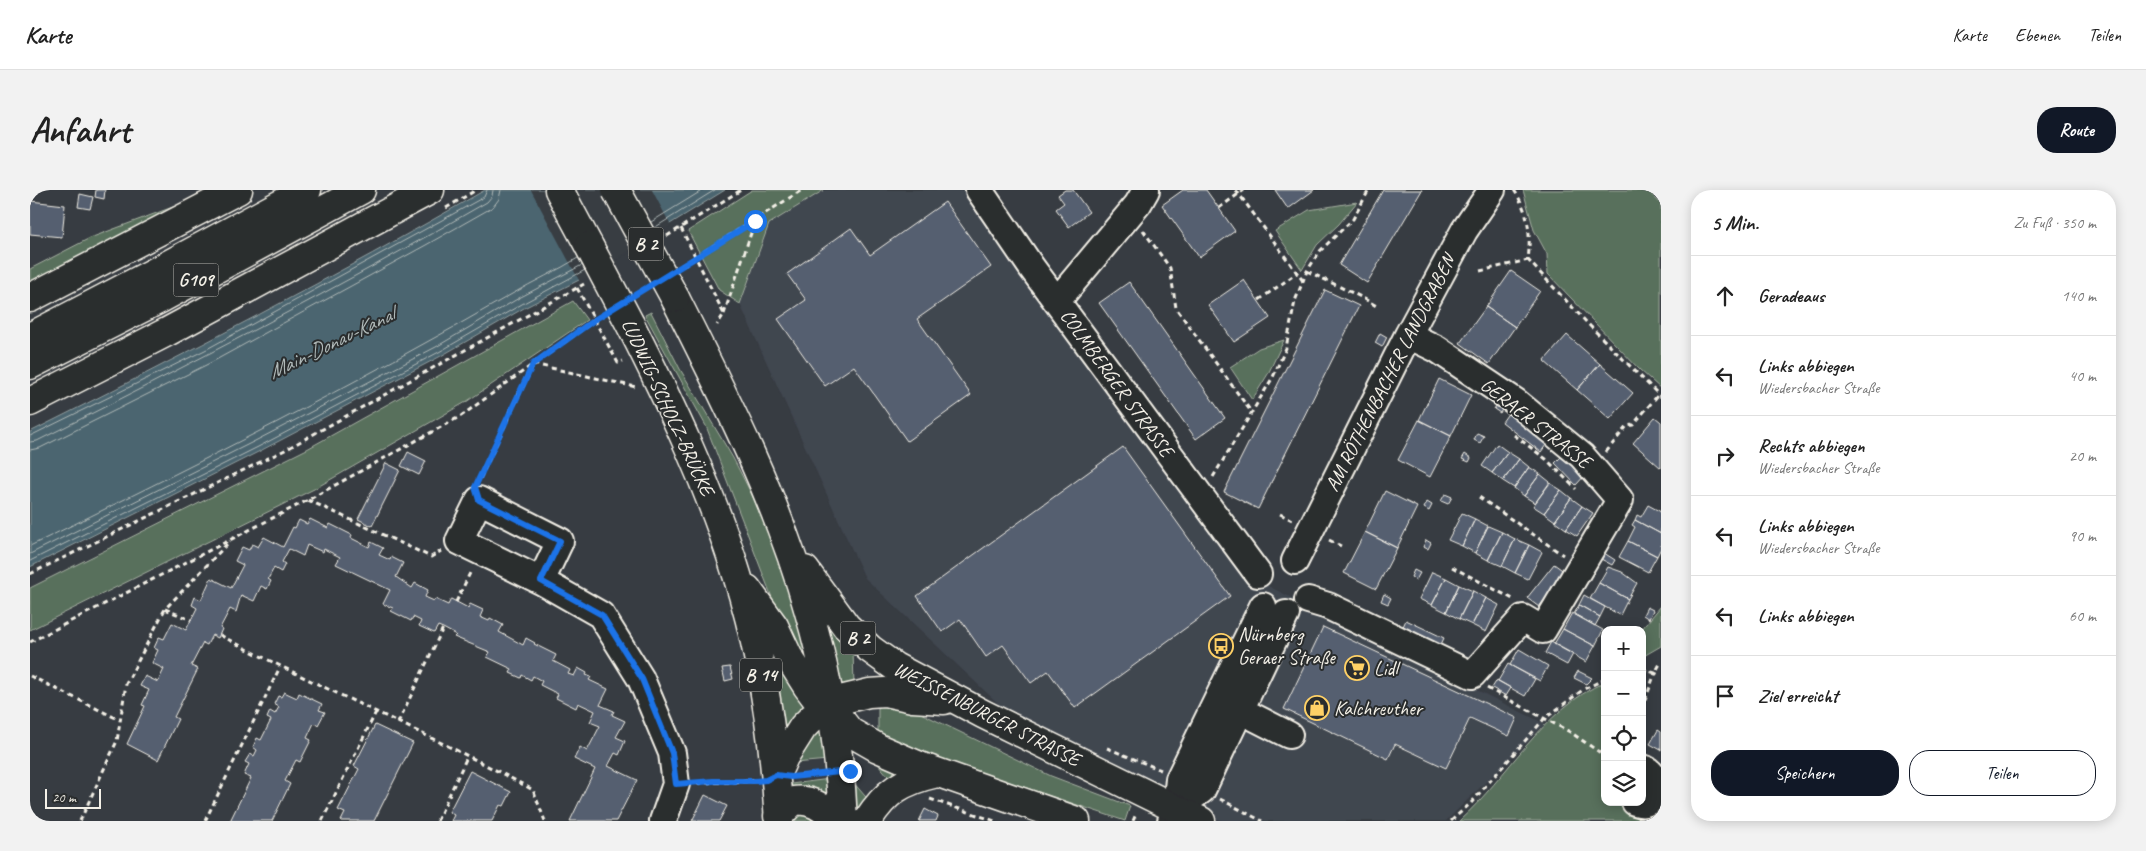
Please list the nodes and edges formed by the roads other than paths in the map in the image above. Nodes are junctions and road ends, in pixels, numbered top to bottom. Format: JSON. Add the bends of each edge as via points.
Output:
{"nodes":[{"id":1,"x":238,"y":190,"type":"edge"},
{"id":2,"x":307,"y":190,"type":"edge"},
{"id":3,"x":361,"y":190,"type":"edge"},
{"id":4,"x":559,"y":190,"type":"edge"},
{"id":5,"x":616,"y":190,"type":"edge"},
{"id":6,"x":979,"y":190,"type":"edge"},
{"id":7,"x":1146,"y":190,"type":"edge"},
{"id":8,"x":1492,"y":190,"type":"edge"},
{"id":9,"x":421,"y":195,"type":"edge"},
{"id":10,"x":30,"y":298,"type":"edge"},
{"id":11,"x":1057,"y":302,"type":"junction"},
{"id":12,"x":1408,"y":335,"type":"junction"},
{"id":13,"x":30,"y":336,"type":"edge"},
{"id":14,"x":30,"y":366,"type":"edge"},
{"id":15,"x":30,"y":402,"type":"edge"},
{"id":16,"x":787,"y":544,"type":"junction"},
{"id":17,"x":1295,"y":560,"type":"junction"},
{"id":18,"x":1258,"y":574,"type":"junction"},
{"id":19,"x":738,"y":576,"type":"junction"},
{"id":20,"x":541,"y":581,"type":"junction"},
{"id":21,"x":1308,"y":600,"type":"junction"},
{"id":22,"x":1275,"y":610,"type":"junction"},
{"id":23,"x":958,"y":701,"type":"junction"},
{"id":24,"x":1230,"y":705,"type":"junction"},
{"id":25,"x":831,"y":708,"type":"junction"},
{"id":26,"x":1289,"y":735,"type":"dead end"},
{"id":27,"x":1646,"y":769,"type":"edge"},
{"id":28,"x":936,"y":773,"type":"junction"},
{"id":29,"x":776,"y":775,"type":"junction"},
{"id":30,"x":1660,"y":792,"type":"edge"},
{"id":31,"x":1646,"y":803,"type":"edge"},
{"id":32,"x":1173,"y":815,"type":"edge"},
{"id":33,"x":779,"y":819,"type":"edge"},
{"id":34,"x":663,"y":821,"type":"edge"},
{"id":35,"x":836,"y":821,"type":"edge"},
{"id":36,"x":843,"y":821,"type":"edge"},
{"id":37,"x":867,"y":821,"type":"edge"},
{"id":38,"x":1076,"y":821,"type":"edge"},
{"id":39,"x":1200,"y":821,"type":"edge"}],
"edges":[{"from":1,"to":10,"type":"main road"},
{"from":2,"to":13,"type":"main road","number":"G109"},
{"from":3,"to":14,"type":"main road","number":"G109"},
{"from":4,"to":19,"type":"main road","name":"LUDWIG-SCHOLZ-BRÜCKE","number":"B 2","bridge":true,"via":[[688,443]]},
{"from":5,"to":16,"type":"main road","number":"B 2","bridge":true,"via":[[675,298],[747,447]]},
{"from":6,"to":11,"type":"street","name":"COLMBERGER STRASSE"},
{"from":7,"to":11,"type":"street"},
{"from":8,"to":12,"type":"street","name":"AM RÖTHENBACHER LANDGRABEN","via":[[1464,232]]},
{"from":9,"to":15,"type":"main road"},
{"from":11,"to":18,"type":"street","name":"COLMBERGER STRASSE"},
{"from":12,"to":17,"type":"street","name":"AM RÖTHENBACHER LANDGRABEN"},
{"from":12,"to":21,"type":"street","name":"GERAER STRASSE","via":[[1437,349],[1516,402],[1594,468],[1620,500],[1543,630],[1523,618],[1472,675],[1328,606]]},
{"from":16,"to":23,"type":"main road","name":"WEISSENBURGER STRASSE","number":"B 2","via":[[834,612],[870,649],[908,676]]},
{"from":16,"to":25,"type":"main road","via":[[809,611]]},
{"from":17,"to":18,"type":"street","via":[[1274,560]]},
{"from":17,"to":21,"type":"street","via":[[1302,564],[1310,577]]},
{"from":18,"to":22,"type":"street","via":[[1256,591]]},
{"from":19,"to":25,"type":"main road","number":"B 2","via":[[774,626],[792,664],[807,686],[816,698]]},
{"from":19,"to":29,"type":"main road","number":"B 14","via":[[762,680]]},
{"from":20,"to":20,"type":"street","via":[[469,546],[479,500],[560,541]]},
{"from":20,"to":34,"type":"street","via":[[602,615],[642,679],[672,753],[676,784]]},
{"from":21,"to":22,"type":"street","via":[[1302,607]]},
{"from":22,"to":24,"type":"street"},
{"from":23,"to":25,"type":"main road","via":[[875,692],[844,699]]},
{"from":23,"to":32,"type":"main road","name":"WEISSENBURGER STRASSE","number":"B 2"},
{"from":24,"to":26,"type":"street"},
{"from":24,"to":32,"type":"street","via":[[1179,778]]},
{"from":25,"to":28,"type":"main road","number":"B 2","via":[[858,738]]},
{"from":25,"to":29,"type":"main road","via":[[813,717],[804,727]]},
{"from":25,"to":36,"type":"main road"},
{"from":27,"to":30,"type":"street","via":[[1655,774]]},
{"from":28,"to":37,"type":"main road","via":[[895,788],[883,798]]},
{"from":28,"to":38,"type":"main road","number":"B 2"},
{"from":29,"to":33,"type":"main road","number":"B 14"},
{"from":30,"to":31,"type":"street"},
{"from":32,"to":39,"type":"main road","name":"WEISSENBURGER STRASSE","number":"B 2"},
{"from":33,"to":35,"type":"main road","via":[[793,801],[806,800],[828,812]]}]}
